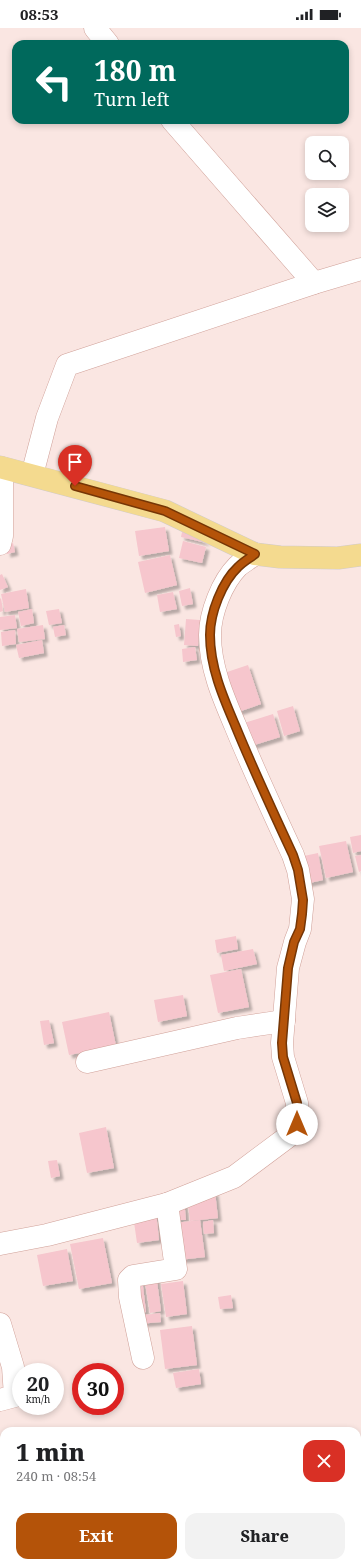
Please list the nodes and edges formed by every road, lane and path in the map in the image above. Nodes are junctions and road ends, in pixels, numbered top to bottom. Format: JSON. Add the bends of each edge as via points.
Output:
{"nodes":[{"id":1,"x":95,"y":28,"type":"edge"},
{"id":2,"x":105,"y":40,"type":"edge"},
{"id":3,"x":175,"y":124,"type":"edge"},
{"id":4,"x":361,"y":269,"type":"edge"},
{"id":5,"x":314,"y":283,"type":"junction"},
{"id":6,"x":1,"y":468,"type":"edge"},
{"id":7,"x":32,"y":475,"type":"junction"},
{"id":8,"x":0,"y":544,"type":"edge"},
{"id":9,"x":255,"y":554,"type":"junction"},
{"id":10,"x":361,"y":555,"type":"edge"},
{"id":11,"x":284,"y":1021,"type":"junction"},
{"id":12,"x":87,"y":1062,"type":"dead end"},
{"id":13,"x":167,"y":1204,"type":"junction"},
{"id":14,"x":0,"y":1244,"type":"edge"},
{"id":15,"x":0,"y":1324,"type":"edge"},
{"id":16,"x":143,"y":1358,"type":"dead end"},
{"id":17,"x":0,"y":1400,"type":"edge"}],
"edges":[{"from":1,"to":2,"type":"street"},
{"from":3,"to":5,"type":"street"},
{"from":4,"to":5,"type":"street"},
{"from":5,"to":7,"type":"street","via":[[67,365],[47,418]]},
{"from":6,"to":7,"type":"main road"},
{"from":6,"to":8,"type":"street"},
{"from":7,"to":9,"type":"main road","via":[[165,511]]},
{"from":9,"to":10,"type":"main road","via":[[294,558]]},
{"from":9,"to":11,"type":"street","via":[[238,567],[225,584],[216,603],[210,635],[212,661],[220,690],[298,870],[303,900],[302,914],[288,968]]},
{"from":11,"to":12,"type":"street","via":[[237,1028]]},
{"from":11,"to":13,"type":"street","via":[[283,1057],[297,1108],[297,1124],[293,1133],[234,1177]]},
{"from":13,"to":14,"type":"street","via":[[47,1235]]},
{"from":13,"to":16,"type":"street","via":[[176,1269],[133,1276],[129,1280],[130,1297]]},
{"from":15,"to":17,"type":"street","via":[[13,1367],[15,1396]]}]}
